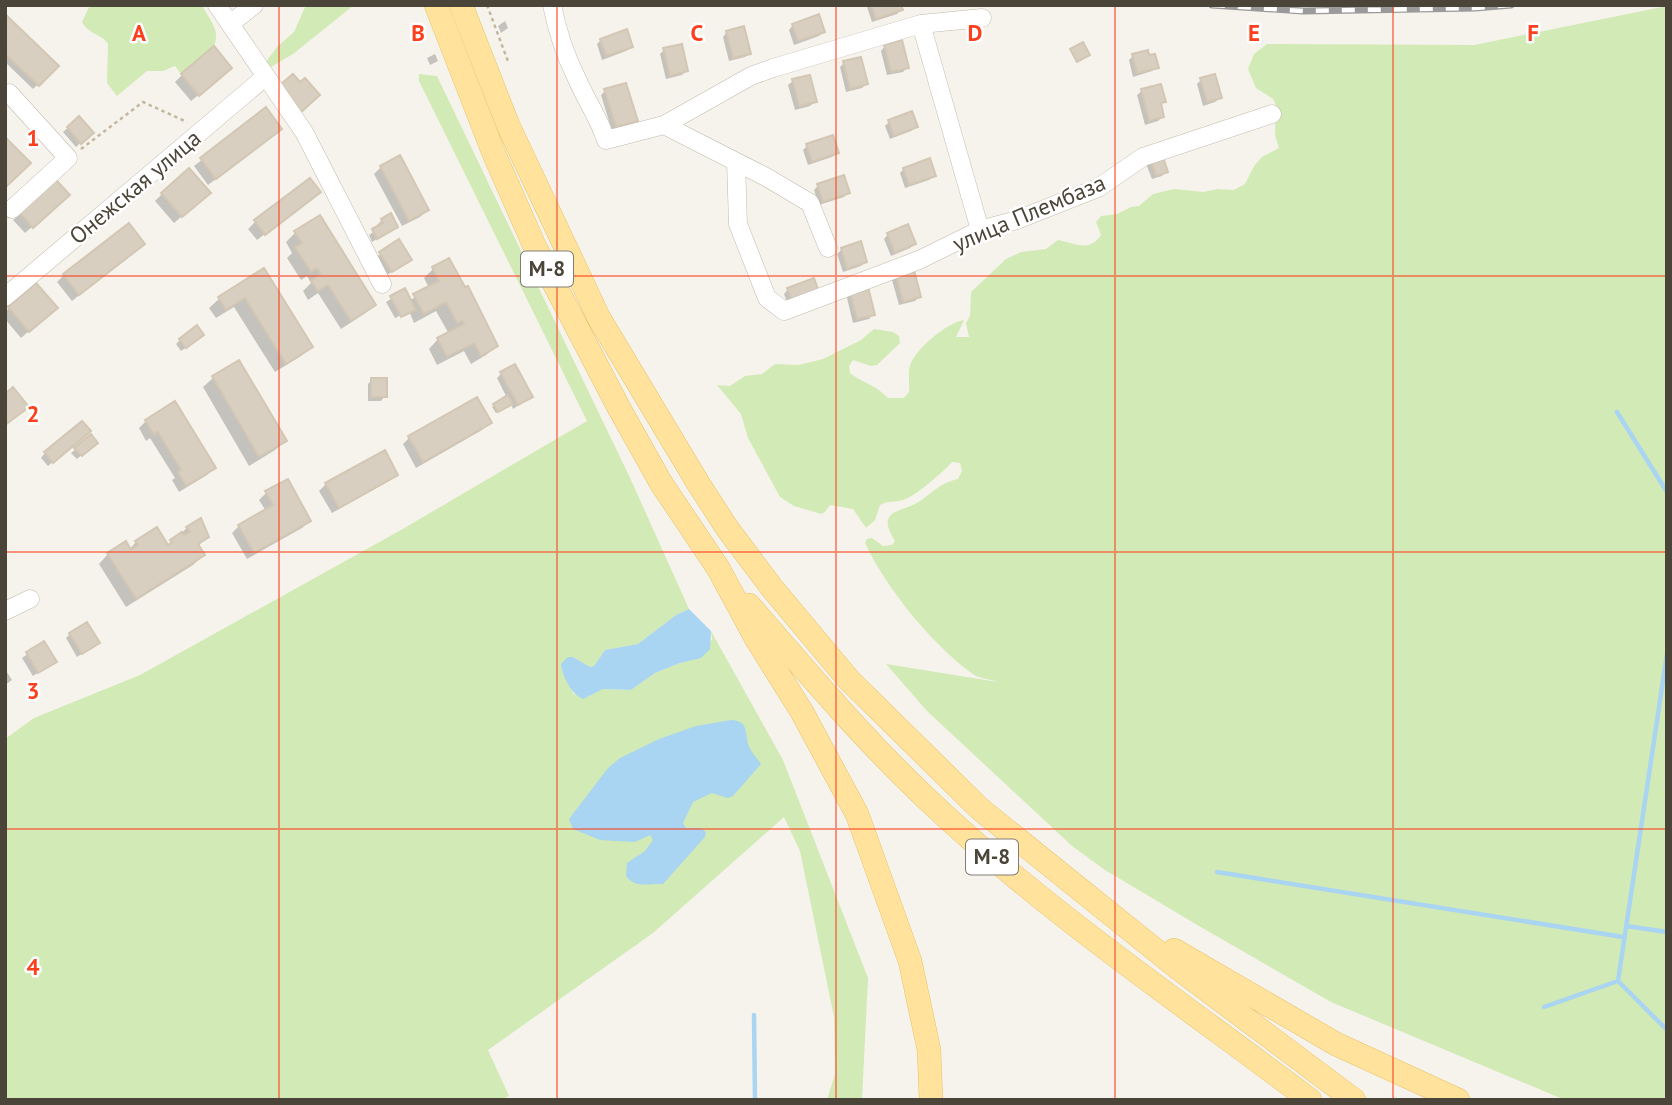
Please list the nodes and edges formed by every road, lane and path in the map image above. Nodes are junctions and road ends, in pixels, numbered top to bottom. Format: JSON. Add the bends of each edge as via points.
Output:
{"nodes":[{"id":1,"x":217,"y":5,"type":"edge"},
{"id":2,"x":254,"y":5,"type":"edge"},
{"id":3,"x":436,"y":5,"type":"edge"},
{"id":4,"x":461,"y":5,"type":"edge"},
{"id":5,"x":487,"y":5,"type":"edge"},
{"id":6,"x":552,"y":5,"type":"edge"},
{"id":7,"x":982,"y":18,"type":"dead end"},
{"id":8,"x":921,"y":23,"type":"junction"},
{"id":9,"x":230,"y":24,"type":"junction"},
{"id":10,"x":509,"y":64,"type":"dead end"},
{"id":11,"x":265,"y":77,"type":"junction"},
{"id":12,"x":7,"y":93,"type":"edge"},
{"id":13,"x":1272,"y":114,"type":"dead end"},
{"id":14,"x":663,"y":125,"type":"junction"},
{"id":15,"x":203,"y":130,"type":"junction"},
{"id":16,"x":68,"y":158,"type":"junction"},
{"id":17,"x":736,"y":162,"type":"junction"},
{"id":18,"x":12,"y":209,"type":"dead end"},
{"id":19,"x":980,"y":230,"type":"junction"},
{"id":20,"x":828,"y":248,"type":"dead end"},
{"id":21,"x":382,"y":284,"type":"dead end"},
{"id":22,"x":5,"y":297,"type":"edge"},
{"id":23,"x":718,"y":568,"type":"junction"},
{"id":24,"x":30,"y":599,"type":"dead end"},
{"id":25,"x":5,"y":611,"type":"edge"},
{"id":26,"x":1098,"y":906,"type":"junction"},
{"id":27,"x":931,"y":1100,"type":"edge"},
{"id":28,"x":1310,"y":1100,"type":"edge"},
{"id":29,"x":1354,"y":1100,"type":"edge"},
{"id":30,"x":1458,"y":1100,"type":"edge"}],
"edges":[{"from":1,"to":9,"type":"street"},
{"from":2,"to":9,"type":"street"},
{"from":3,"to":23,"type":"main road","number":"М-8","via":[[536,247],[661,483]]},
{"from":4,"to":26,"type":"main road","number":"М-8","via":[[508,125],[599,318],[727,528],[849,680],[980,809]]},
{"from":5,"to":10,"type":"path"},
{"from":6,"to":14,"type":"street","via":[[576,78],[606,140]]},
{"from":7,"to":8,"type":"street"},
{"from":8,"to":14,"type":"street","via":[[751,76]]},
{"from":8,"to":19,"type":"street"},
{"from":9,"to":11,"type":"street"},
{"from":11,"to":15,"type":"street","name":"Онежская улица"},
{"from":11,"to":21,"type":"street","via":[[304,132]]},
{"from":12,"to":16,"type":"street"},
{"from":13,"to":19,"type":"street","name":"улица Плембаза","via":[[1143,157],[1098,188]]},
{"from":14,"to":17,"type":"street"},
{"from":15,"to":16,"type":"path","via":[[143,102]]},
{"from":15,"to":22,"type":"street","name":"Онежская улица"},
{"from":16,"to":18,"type":"street"},
{"from":17,"to":19,"type":"street","name":"улица Плембаза","via":[[738,224],[767,298],[784,311],[919,260]]},
{"from":17,"to":20,"type":"street","via":[[810,203]]},
{"from":23,"to":27,"type":"main road","via":[[857,814],[910,961],[929,1050]]},
{"from":23,"to":28,"type":"main road","number":"М-8","via":[[847,719],[929,801],[1103,946]]},
{"from":24,"to":25,"type":"street"},
{"from":26,"to":29,"type":"main road","number":"М-8"},
{"from":26,"to":30,"type":"main road","number":"М-8","via":[[1336,1044]]}]}
